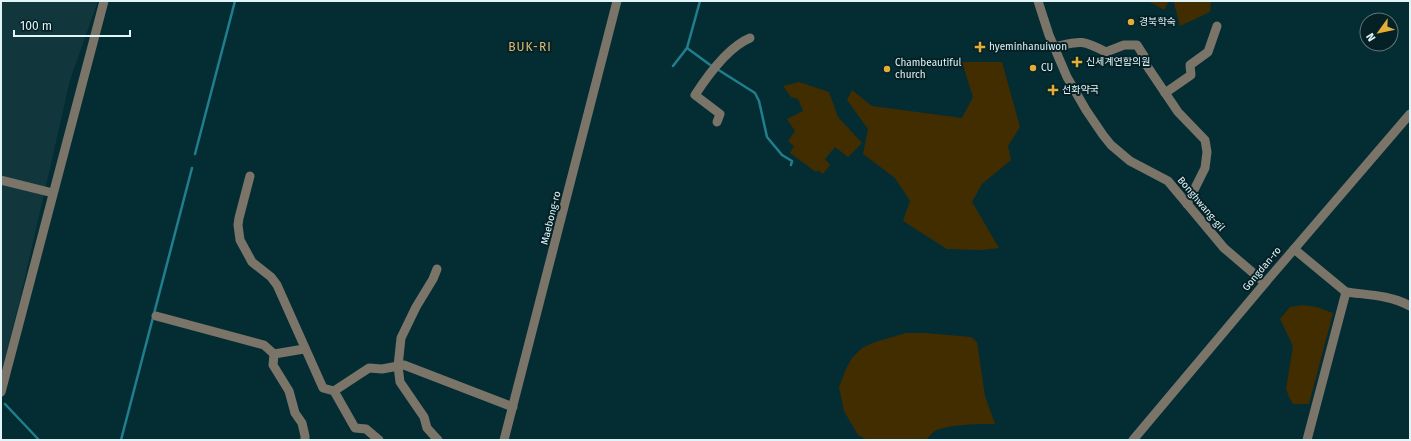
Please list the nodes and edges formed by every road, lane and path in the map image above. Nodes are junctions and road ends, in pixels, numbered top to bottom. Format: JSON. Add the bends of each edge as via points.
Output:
{"nodes":[{"id":1,"x":104,"y":1,"type":"edge"},
{"id":2,"x":1038,"y":1,"type":"edge"},
{"id":3,"x":616,"y":4,"type":"edge"},
{"id":4,"x":1217,"y":26,"type":"dead end"},
{"id":5,"x":750,"y":38,"type":"dead end"},
{"id":6,"x":1054,"y":47,"type":"junction"},
{"id":7,"x":1165,"y":93,"type":"junction"},
{"id":8,"x":1410,"y":114,"type":"edge"},
{"id":9,"x":718,"y":118,"type":"dead end"},
{"id":10,"x":250,"y":176,"type":"dead end"},
{"id":11,"x":1,"y":180,"type":"edge"},
{"id":12,"x":53,"y":193,"type":"junction"},
{"id":13,"x":1187,"y":204,"type":"junction"},
{"id":14,"x":1294,"y":249,"type":"junction"},
{"id":15,"x":437,"y":269,"type":"dead end"},
{"id":16,"x":1264,"y":282,"type":"junction"},
{"id":17,"x":1346,"y":292,"type":"junction"},
{"id":18,"x":1410,"y":306,"type":"edge"},
{"id":19,"x":156,"y":316,"type":"dead end"},
{"id":20,"x":304,"y":349,"type":"junction"},
{"id":21,"x":274,"y":354,"type":"junction"},
{"id":22,"x":398,"y":366,"type":"junction"},
{"id":23,"x":334,"y":391,"type":"junction"},
{"id":24,"x":1,"y":392,"type":"edge"},
{"id":25,"x":512,"y":407,"type":"junction"},
{"id":26,"x":304,"y":440,"type":"edge"},
{"id":27,"x":379,"y":440,"type":"edge"},
{"id":28,"x":438,"y":440,"type":"edge"},
{"id":29,"x":504,"y":440,"type":"edge"},
{"id":30,"x":1133,"y":440,"type":"edge"},
{"id":31,"x":1307,"y":440,"type":"edge"}],
"edges":[{"from":1,"to":12,"type":"street"},
{"from":2,"to":6,"type":"street","name":"Bonghwang-gil"},
{"from":3,"to":25,"type":"street","name":"Maebong-ro"},
{"from":4,"to":7,"type":"street","via":[[1208,52],[1190,65],[1191,75]]},
{"from":5,"to":9,"type":"street","via":[[740,42],[713,69],[695,95]]},
{"from":6,"to":7,"type":"street","via":[[1078,41],[1106,52],[1124,45],[1137,45]]},
{"from":6,"to":13,"type":"street","name":"Bonghwang-gil","via":[[1086,110],[1111,145],[1130,161],[1168,181]]},
{"from":7,"to":13,"type":"street","via":[[1178,112],[1205,140],[1205,168]]},
{"from":8,"to":14,"type":"street","name":"Gongdan-ro"},
{"from":10,"to":20,"type":"street","via":[[238,218],[240,240],[252,262],[271,276],[277,285]]},
{"from":11,"to":12,"type":"street"},
{"from":12,"to":24,"type":"street"},
{"from":13,"to":16,"type":"street","name":"Bonghwang-gil","via":[[1224,248]]},
{"from":14,"to":16,"type":"street","name":"Gongdan-ro"},
{"from":14,"to":17,"type":"street"},
{"from":15,"to":22,"type":"street","via":[[401,338]]},
{"from":16,"to":30,"type":"street","name":"Gongdan-ro"},
{"from":17,"to":18,"type":"street","via":[[1386,297]]},
{"from":17,"to":31,"type":"street"},
{"from":19,"to":21,"type":"street","via":[[264,345]]},
{"from":20,"to":21,"type":"street"},
{"from":20,"to":23,"type":"street","via":[[323,388]]},
{"from":21,"to":26,"type":"street","via":[[273,365],[288,391],[295,413],[302,422]]},
{"from":22,"to":23,"type":"street","via":[[369,368]]},
{"from":22,"to":25,"type":"street","via":[[404,365]]},
{"from":22,"to":28,"type":"street","via":[[400,382],[424,417],[427,428]]},
{"from":23,"to":27,"type":"street","via":[[355,428],[366,429]]},
{"from":25,"to":29,"type":"street","name":"Maebong-ro"}]}
